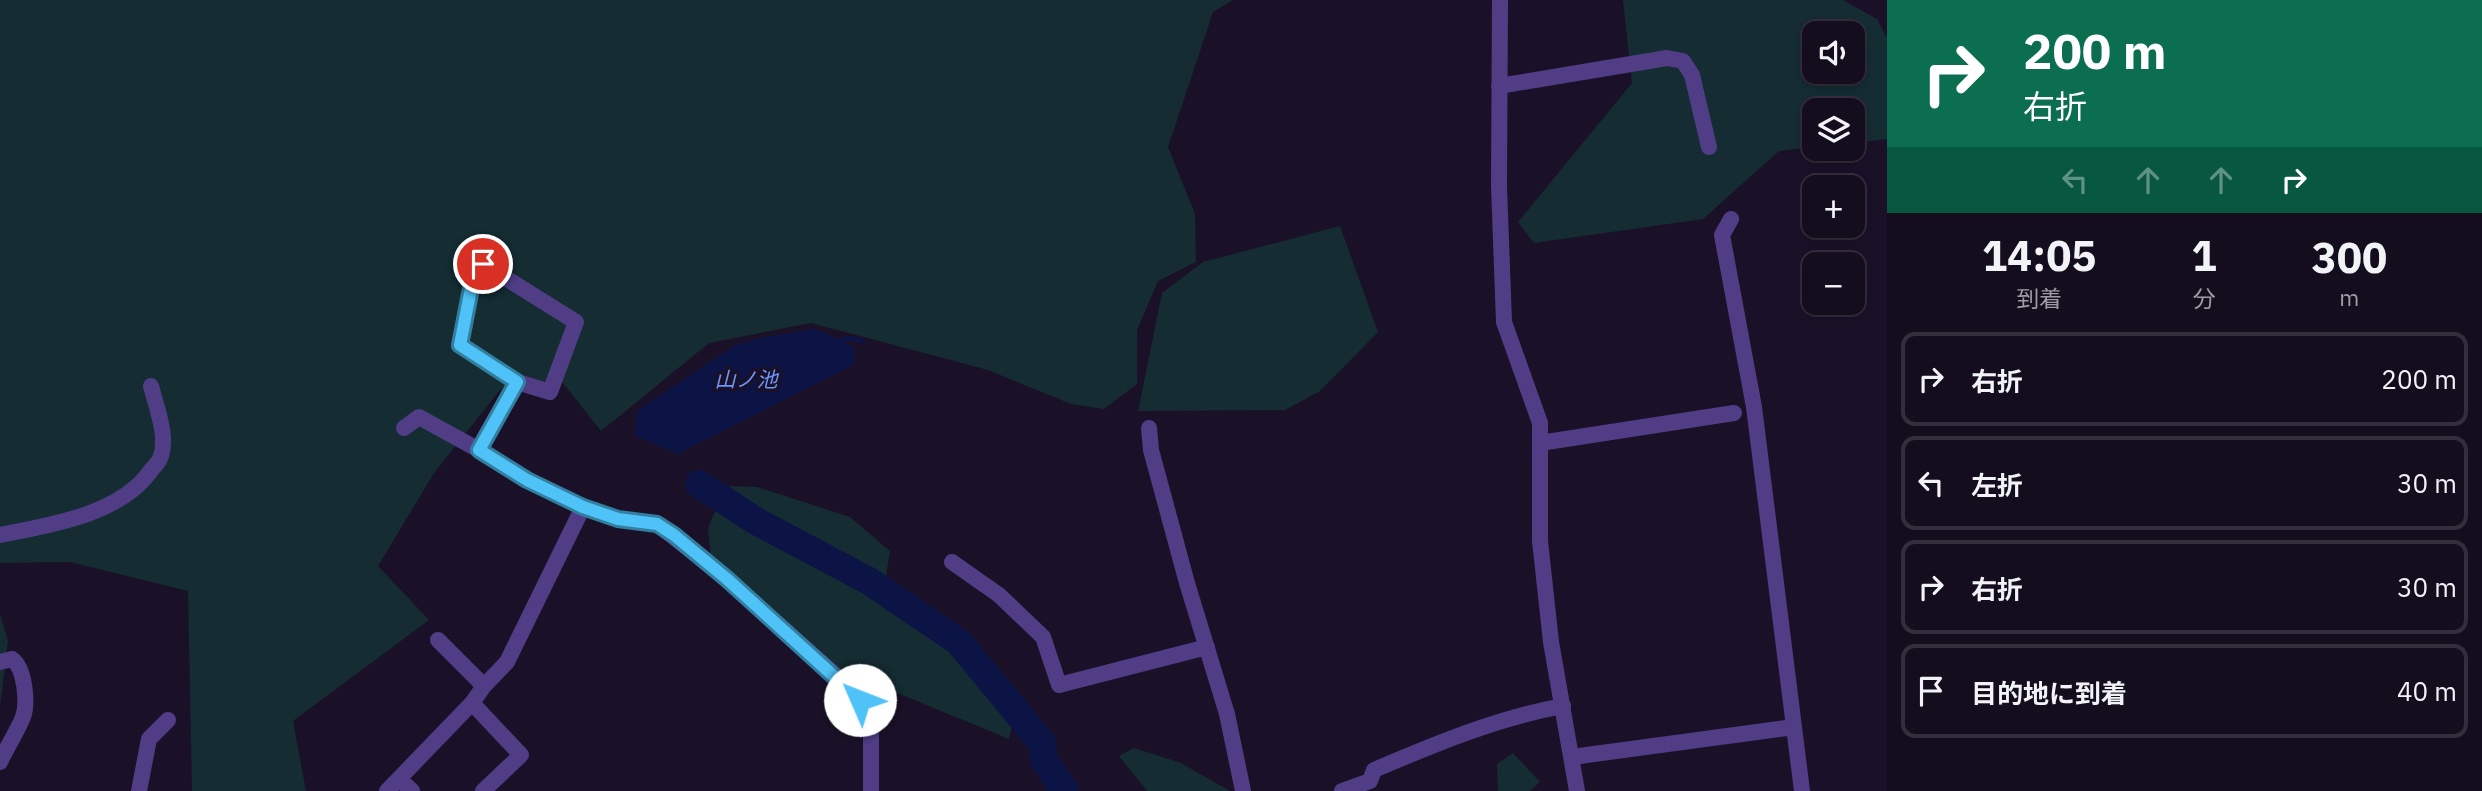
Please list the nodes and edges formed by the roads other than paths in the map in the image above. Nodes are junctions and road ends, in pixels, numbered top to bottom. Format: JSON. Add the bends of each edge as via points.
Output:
{"nodes":[{"id":1,"x":1500,"y":0,"type":"edge"},
{"id":2,"x":1499,"y":86,"type":"junction"},
{"id":3,"x":1709,"y":148,"type":"dead end"},
{"id":4,"x":1731,"y":219,"type":"dead end"},
{"id":5,"x":517,"y":382,"type":"junction"},
{"id":6,"x":151,"y":386,"type":"dead end"},
{"id":7,"x":1734,"y":413,"type":"dead end"},
{"id":8,"x":404,"y":428,"type":"dead end"},
{"id":9,"x":1149,"y":428,"type":"dead end"},
{"id":10,"x":1540,"y":443,"type":"junction"},
{"id":11,"x":479,"y":450,"type":"junction"},
{"id":12,"x":583,"y":507,"type":"junction"},
{"id":13,"x":0,"y":535,"type":"edge"},
{"id":14,"x":952,"y":562,"type":"dead end"},
{"id":15,"x":438,"y":640,"type":"dead end"},
{"id":16,"x":1207,"y":647,"type":"junction"},
{"id":17,"x":0,"y":662,"type":"edge"},
{"id":18,"x":484,"y":686,"type":"junction"},
{"id":19,"x":472,"y":703,"type":"junction"},
{"id":20,"x":1563,"y":706,"type":"junction"},
{"id":21,"x":168,"y":720,"type":"dead end"},
{"id":22,"x":1794,"y":727,"type":"junction"},
{"id":23,"x":1573,"y":757,"type":"junction"},
{"id":24,"x":0,"y":762,"type":"edge"},
{"id":25,"x":399,"y":779,"type":"junction"},
{"id":26,"x":139,"y":791,"type":"edge"},
{"id":27,"x":387,"y":791,"type":"edge"},
{"id":28,"x":412,"y":791,"type":"edge"},
{"id":29,"x":483,"y":791,"type":"edge"},
{"id":30,"x":871,"y":791,"type":"edge"},
{"id":31,"x":1244,"y":791,"type":"edge"},
{"id":32,"x":1342,"y":791,"type":"edge"},
{"id":33,"x":1577,"y":791,"type":"edge"},
{"id":34,"x":1802,"y":791,"type":"edge"}],
"edges":[{"from":1,"to":2,"type":"street"},
{"from":2,"to":3,"type":"street","via":[[1667,58],[1683,61],[1692,75]]},
{"from":2,"to":10,"type":"street","via":[[1504,322],[1540,423]]},
{"from":4,"to":22,"type":"street","via":[[1722,235],[1754,407]]},
{"from":5,"to":5,"type":"street","via":[[460,345],[478,260],[576,322],[550,392]]},
{"from":5,"to":11,"type":"street"},
{"from":6,"to":13,"type":"street","via":[[162,435],[161,456],[147,476],[126,495],[95,511]]},
{"from":7,"to":10,"type":"street"},
{"from":8,"to":11,"type":"street","via":[[419,417]]},
{"from":9,"to":16,"type":"street","via":[[1151,450]]},
{"from":10,"to":20,"type":"street","via":[[1540,541]]},
{"from":11,"to":12,"type":"street"},
{"from":12,"to":18,"type":"street","via":[[507,662]]},
{"from":12,"to":30,"type":"street","via":[[618,519],[657,524],[674,535],[850,688],[871,712]]},
{"from":14,"to":16,"type":"street","via":[[999,596],[1043,637],[1059,685]]},
{"from":15,"to":18,"type":"street"},
{"from":16,"to":31,"type":"street"},
{"from":17,"to":24,"type":"street","via":[[6,658],[18,662],[24,714]]},
{"from":18,"to":19,"type":"street"},
{"from":19,"to":25,"type":"street"},
{"from":19,"to":29,"type":"street","via":[[521,755]]},
{"from":20,"to":23,"type":"street"},
{"from":20,"to":32,"type":"street","via":[[1420,750],[1374,770],[1370,781]]},
{"from":21,"to":26,"type":"street","via":[[149,739]]},
{"from":22,"to":23,"type":"street"},
{"from":22,"to":34,"type":"street"},
{"from":23,"to":33,"type":"street"},
{"from":25,"to":27,"type":"street"},
{"from":25,"to":28,"type":"street"}]}
